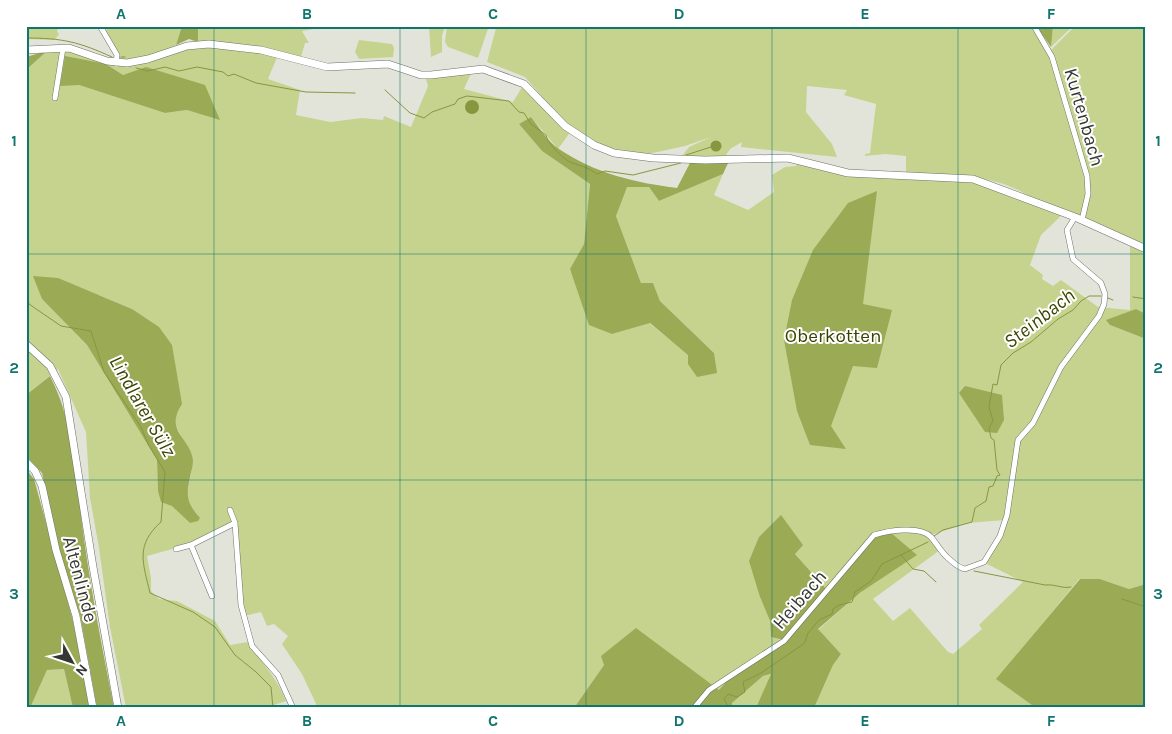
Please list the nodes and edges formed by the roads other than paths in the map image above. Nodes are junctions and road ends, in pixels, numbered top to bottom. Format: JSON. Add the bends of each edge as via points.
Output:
{"nodes":[{"id":1,"x":100,"y":26,"type":"edge"},
{"id":2,"x":1034,"y":26,"type":"edge"},
{"id":3,"x":63,"y":48,"type":"junction"},
{"id":4,"x":26,"y":50,"type":"edge"},
{"id":5,"x":116,"y":63,"type":"junction"},
{"id":6,"x":55,"y":98,"type":"dead end"},
{"id":7,"x":1079,"y":219,"type":"junction"},
{"id":8,"x":1146,"y":249,"type":"edge"},
{"id":9,"x":26,"y":344,"type":"edge"},
{"id":10,"x":26,"y":462,"type":"edge"},
{"id":11,"x":230,"y":510,"type":"dead end"},
{"id":12,"x":235,"y":523,"type":"junction"},
{"id":13,"x":191,"y":545,"type":"junction"},
{"id":14,"x":176,"y":549,"type":"dead end"},
{"id":15,"x":212,"y":596,"type":"dead end"},
{"id":16,"x":93,"y":708,"type":"edge"},
{"id":17,"x":118,"y":708,"type":"edge"},
{"id":18,"x":293,"y":708,"type":"edge"},
{"id":19,"x":694,"y":708,"type":"edge"}],
"edges":[{"from":1,"to":5,"type":"street","via":[[117,55]]},
{"from":2,"to":7,"type":"street","name":"Kurtenbach","via":[[1052,57],[1087,176],[1088,194]]},
{"from":3,"to":4,"type":"street"},
{"from":3,"to":5,"type":"street"},
{"from":3,"to":6,"type":"street"},
{"from":5,"to":7,"type":"street","via":[[139,62],[187,46],[209,44],[261,50],[327,67],[388,64],[431,75],[483,69],[524,84],[556,119],[585,140],[609,151],[705,160],[782,158],[844,172],[978,180]]},
{"from":7,"to":8,"type":"street"},
{"from":7,"to":19,"type":"street","name":"Heibach","via":[[1067,230],[1071,253],[1078,265],[1099,280],[1105,301],[1099,316],[1061,367],[1033,423],[1018,440],[1003,532],[985,560],[960,568],[930,536],[923,533],[890,530],[874,535],[784,641],[709,690]]},
{"from":9,"to":17,"type":"street","via":[[50,366],[59,380],[70,413]]},
{"from":10,"to":16,"type":"street","name":"Altenlinde","via":[[42,486],[56,550],[76,616]]},
{"from":11,"to":12,"type":"street"},
{"from":12,"to":13,"type":"street"},
{"from":12,"to":18,"type":"street","via":[[241,605],[252,646],[278,675]]},
{"from":13,"to":14,"type":"street"},
{"from":13,"to":15,"type":"street"}]}
